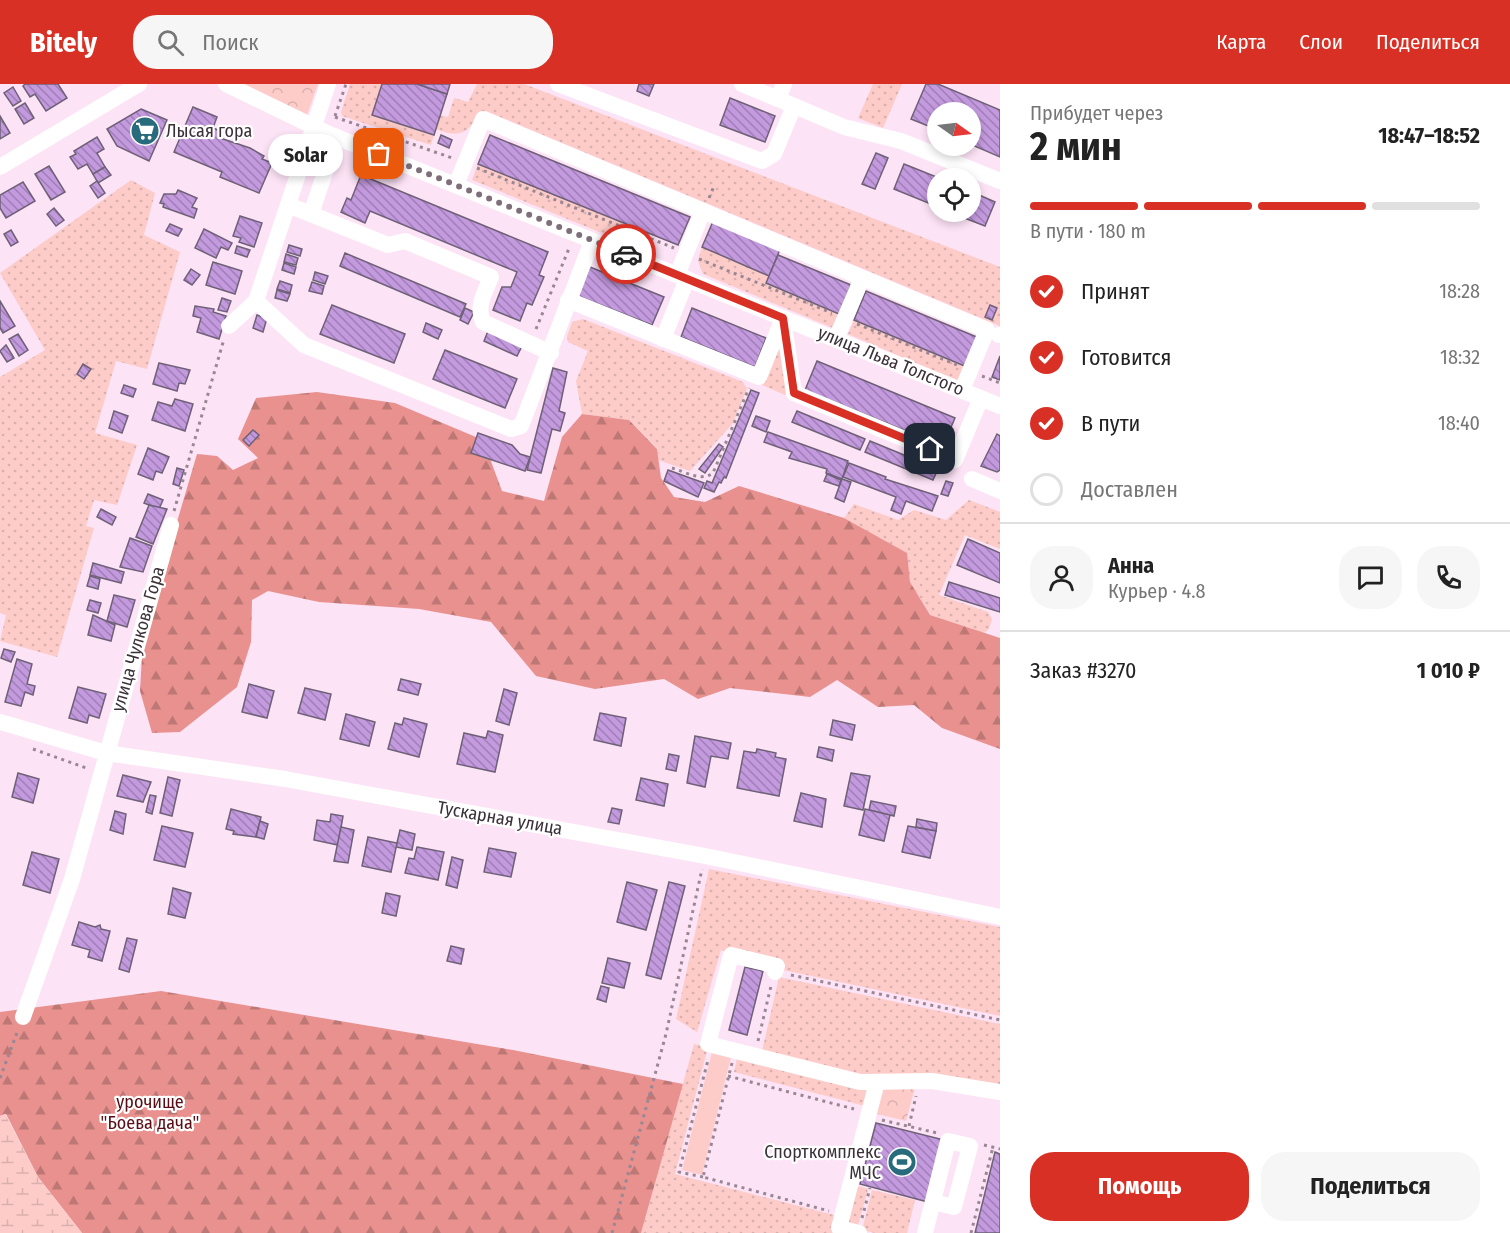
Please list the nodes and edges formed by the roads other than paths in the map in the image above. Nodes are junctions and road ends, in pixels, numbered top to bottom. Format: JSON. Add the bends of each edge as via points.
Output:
{"nodes":[{"id":1,"x":140,"y":84,"type":"edge"},
{"id":2,"x":226,"y":84,"type":"edge"},
{"id":3,"x":328,"y":84,"type":"edge"},
{"id":4,"x":558,"y":84,"type":"edge"},
{"id":5,"x":742,"y":84,"type":"edge"},
{"id":6,"x":781,"y":91,"type":"edge"},
{"id":7,"x":794,"y":106,"type":"junction"},
{"id":8,"x":327,"y":133,"type":"junction"},
{"id":9,"x":0,"y":167,"type":"edge"},
{"id":10,"x":1000,"y":182,"type":"edge"},
{"id":11,"x":456,"y":185,"type":"junction"},
{"id":12,"x":288,"y":205,"type":"junction"},
{"id":13,"x":703,"y":211,"type":"junction"},
{"id":14,"x":311,"y":214,"type":"junction"},
{"id":15,"x":592,"y":241,"type":"junction"},
{"id":16,"x":682,"y":277,"type":"junction"},
{"id":17,"x":862,"y":278,"type":"junction"},
{"id":18,"x":568,"y":300,"type":"junction"},
{"id":19,"x":256,"y":301,"type":"junction"},
{"id":20,"x":783,"y":318,"type":"junction"},
{"id":21,"x":229,"y":326,"type":"road end"},
{"id":22,"x":663,"y":339,"type":"junction"},
{"id":23,"x":836,"y":339,"type":"junction"},
{"id":24,"x":551,"y":353,"type":"junction"},
{"id":25,"x":962,"y":390,"type":"junction"},
{"id":26,"x":981,"y":398,"type":"junction"},
{"id":27,"x":1000,"y":406,"type":"edge"},
{"id":28,"x":972,"y":479,"type":"dead end"},
{"id":29,"x":1000,"y":491,"type":"edge"},
{"id":30,"x":171,"y":525,"type":"road end"},
{"id":31,"x":0,"y":722,"type":"edge"},
{"id":32,"x":106,"y":753,"type":"junction"},
{"id":33,"x":1000,"y":917,"type":"edge"},
{"id":34,"x":775,"y":972,"type":"road end"},
{"id":35,"x":23,"y":1017,"type":"road end"},
{"id":36,"x":877,"y":1082,"type":"junction"},
{"id":37,"x":1000,"y":1092,"type":"edge"},
{"id":38,"x":933,"y":1202,"type":"dead end"},
{"id":39,"x":859,"y":1233,"type":"edge"},
{"id":40,"x":925,"y":1233,"type":"edge"}],
"edges":[{"from":1,"to":9,"type":"street"},
{"from":2,"to":8,"type":"street","name":"улица Льва Толстого"},
{"from":3,"to":8,"type":"street"},
{"from":4,"to":7,"type":"street","via":[[762,161],[774,154]]},
{"from":5,"to":6,"type":"street"},
{"from":6,"to":7,"type":"street"},
{"from":7,"to":10,"type":"street","via":[[844,127],[901,141]]},
{"from":8,"to":11,"type":"street","name":"улица Льва Толстого"},
{"from":8,"to":12,"type":"street"},
{"from":8,"to":14,"type":"street"},
{"from":11,"to":13,"type":"street","via":[[483,119]]},
{"from":11,"to":15,"type":"street","name":"улица Льва Толстого"},
{"from":12,"to":14,"type":"street"},
{"from":12,"to":19,"type":"street"},
{"from":13,"to":16,"type":"street","via":[[686,253]]},
{"from":13,"to":17,"type":"street"},
{"from":14,"to":24,"type":"street","via":[[388,245],[405,241],[491,277],[480,304],[483,322]]},
{"from":15,"to":16,"type":"street","name":"улица Льва Толстого"},
{"from":15,"to":18,"type":"street"},
{"from":16,"to":20,"type":"street","name":"улица Льва Толстого"},
{"from":16,"to":22,"type":"street"},
{"from":17,"to":23,"type":"street"},
{"from":17,"to":25,"type":"street","via":[[987,330]]},
{"from":18,"to":22,"type":"street"},
{"from":18,"to":24,"type":"street"},
{"from":19,"to":21,"type":"street"},
{"from":19,"to":24,"type":"street","via":[[304,345],[511,429],[521,426]]},
{"from":20,"to":22,"type":"street","via":[[759,377]]},
{"from":20,"to":23,"type":"street","name":"улица Льва Толстого"},
{"from":20,"to":26,"type":"street","via":[[794,393],[955,460]]},
{"from":23,"to":25,"type":"street","name":"улица Льва Толстого"},
{"from":25,"to":26,"type":"street","name":"улица Льва Толстого"},
{"from":26,"to":27,"type":"street","name":"улица Льва Толстого"},
{"from":28,"to":29,"type":"street"},
{"from":30,"to":32,"type":"street","name":"улица Чулкова Гора"},
{"from":31,"to":32,"type":"street","name":"Тускарная улица"},
{"from":32,"to":33,"type":"street","name":"Тускарная улица","via":[[285,779],[705,856]]},
{"from":32,"to":35,"type":"street","name":"улица Чулкова Гора","via":[[72,879]]},
{"from":34,"to":36,"type":"street","via":[[777,966],[731,955],[708,1044],[860,1082]]},
{"from":36,"to":37,"type":"street","via":[[920,1082]]},
{"from":36,"to":39,"type":"street","via":[[839,1228]]},
{"from":38,"to":40,"type":"street"}]}
